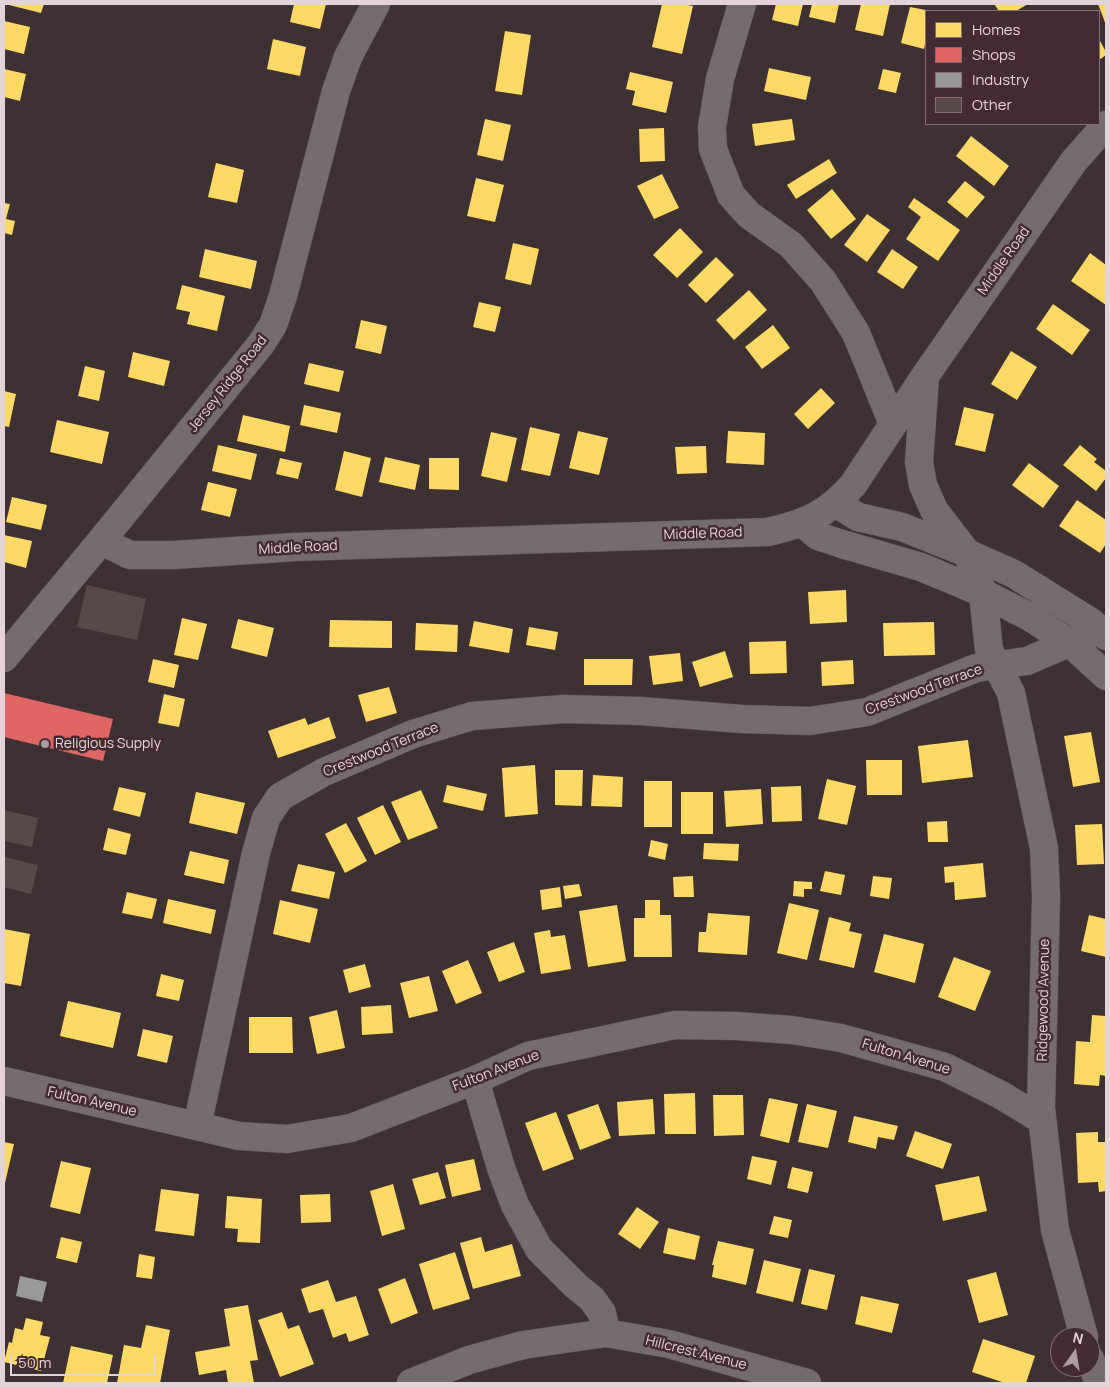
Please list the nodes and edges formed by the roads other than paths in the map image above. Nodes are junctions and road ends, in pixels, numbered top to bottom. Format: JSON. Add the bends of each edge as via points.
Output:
{"nodes":[{"id":1,"x":376,"y":4,"type":"edge"},
{"id":2,"x":742,"y":4,"type":"edge"},
{"id":3,"x":1106,"y":125,"type":"edge"},
{"id":4,"x":925,"y":376,"type":"junction"},
{"id":5,"x":893,"y":424,"type":"junction"},
{"id":6,"x":835,"y":503,"type":"junction"},
{"id":7,"x":802,"y":523,"type":"junction"},
{"id":8,"x":101,"y":542,"type":"junction"},
{"id":9,"x":967,"y":553,"type":"junction"},
{"id":10,"x":983,"y":593,"type":"junction"},
{"id":11,"x":1103,"y":633,"type":"edge"},
{"id":12,"x":1070,"y":643,"type":"junction"},
{"id":13,"x":4,"y":658,"type":"edge"},
{"id":14,"x":997,"y":666,"type":"junction"},
{"id":15,"x":1106,"y":676,"type":"edge"},
{"id":16,"x":475,"y":1080,"type":"junction"},
{"id":17,"x":4,"y":1081,"type":"edge"},
{"id":18,"x":1042,"y":1120,"type":"junction"},
{"id":19,"x":197,"y":1126,"type":"junction"},
{"id":20,"x":1081,"y":1327,"type":"edge"},
{"id":21,"x":606,"y":1333,"type":"junction"},
{"id":22,"x":411,"y":1383,"type":"edge"},
{"id":23,"x":803,"y":1383,"type":"edge"}],
"edges":[{"from":1,"to":8,"type":"street","name":"Jersey Ridge Road","via":[[348,57],[336,91],[283,296],[272,325],[262,344]]},
{"from":2,"to":5,"type":"street","via":[[720,79],[712,127],[713,149],[731,195],[749,215],[791,245],[823,281],[856,333]]},
{"from":3,"to":4,"type":"street","name":"Middle Road","via":[[1074,161]]},
{"from":4,"to":5,"type":"street","name":"Middle Road"},
{"from":4,"to":9,"type":"street","via":[[919,462],[923,486],[934,510]]},
{"from":5,"to":6,"type":"street","name":"Middle Road","via":[[853,485]]},
{"from":6,"to":7,"type":"street","name":"Middle Road"},
{"from":6,"to":9,"type":"street","via":[[858,517],[902,527]]},
{"from":7,"to":8,"type":"street","name":"Middle Road","via":[[768,532],[295,547],[174,555],[130,555]]},
{"from":7,"to":10,"type":"street","via":[[818,536],[921,567]]},
{"from":8,"to":13,"type":"street","name":"Jersey Ridge Road"},
{"from":9,"to":10,"type":"street","name":"Ridgewood Avenue"},
{"from":9,"to":11,"type":"street","via":[[1014,574],[1091,622]]},
{"from":10,"to":12,"type":"street","via":[[1030,617]]},
{"from":10,"to":14,"type":"street","name":"Ridgewood Avenue","via":[[989,650]]},
{"from":11,"to":12,"type":"street"},
{"from":12,"to":14,"type":"street","via":[[1027,661]]},
{"from":12,"to":15,"type":"street"},
{"from":14,"to":18,"type":"street","name":"Ridgewood Avenue","via":[[1012,693],[1044,848]]},
{"from":14,"to":19,"type":"street","name":"Crestwood Terrace","via":[[976,668],[867,712],[810,721],[564,709],[472,716],[413,734],[324,772],[280,797],[266,818],[256,853]]},
{"from":16,"to":18,"type":"street","name":"Fulton Avenue","via":[[528,1056],[675,1025],[736,1026],[841,1038],[945,1067]]},
{"from":16,"to":19,"type":"street","name":"Fulton Avenue","via":[[350,1128],[287,1139],[239,1136]]},
{"from":16,"to":21,"type":"street","via":[[515,1205],[539,1249],[592,1299],[602,1313]]},
{"from":17,"to":19,"type":"street","name":"Fulton Avenue"},
{"from":18,"to":20,"type":"street","name":"Ridgewood Avenue","via":[[1055,1230]]},
{"from":21,"to":22,"type":"street","name":"Hillcrest Avenue","via":[[522,1345],[469,1360]]},
{"from":21,"to":23,"type":"street","name":"Hillcrest Avenue","via":[[669,1344]]}]}
